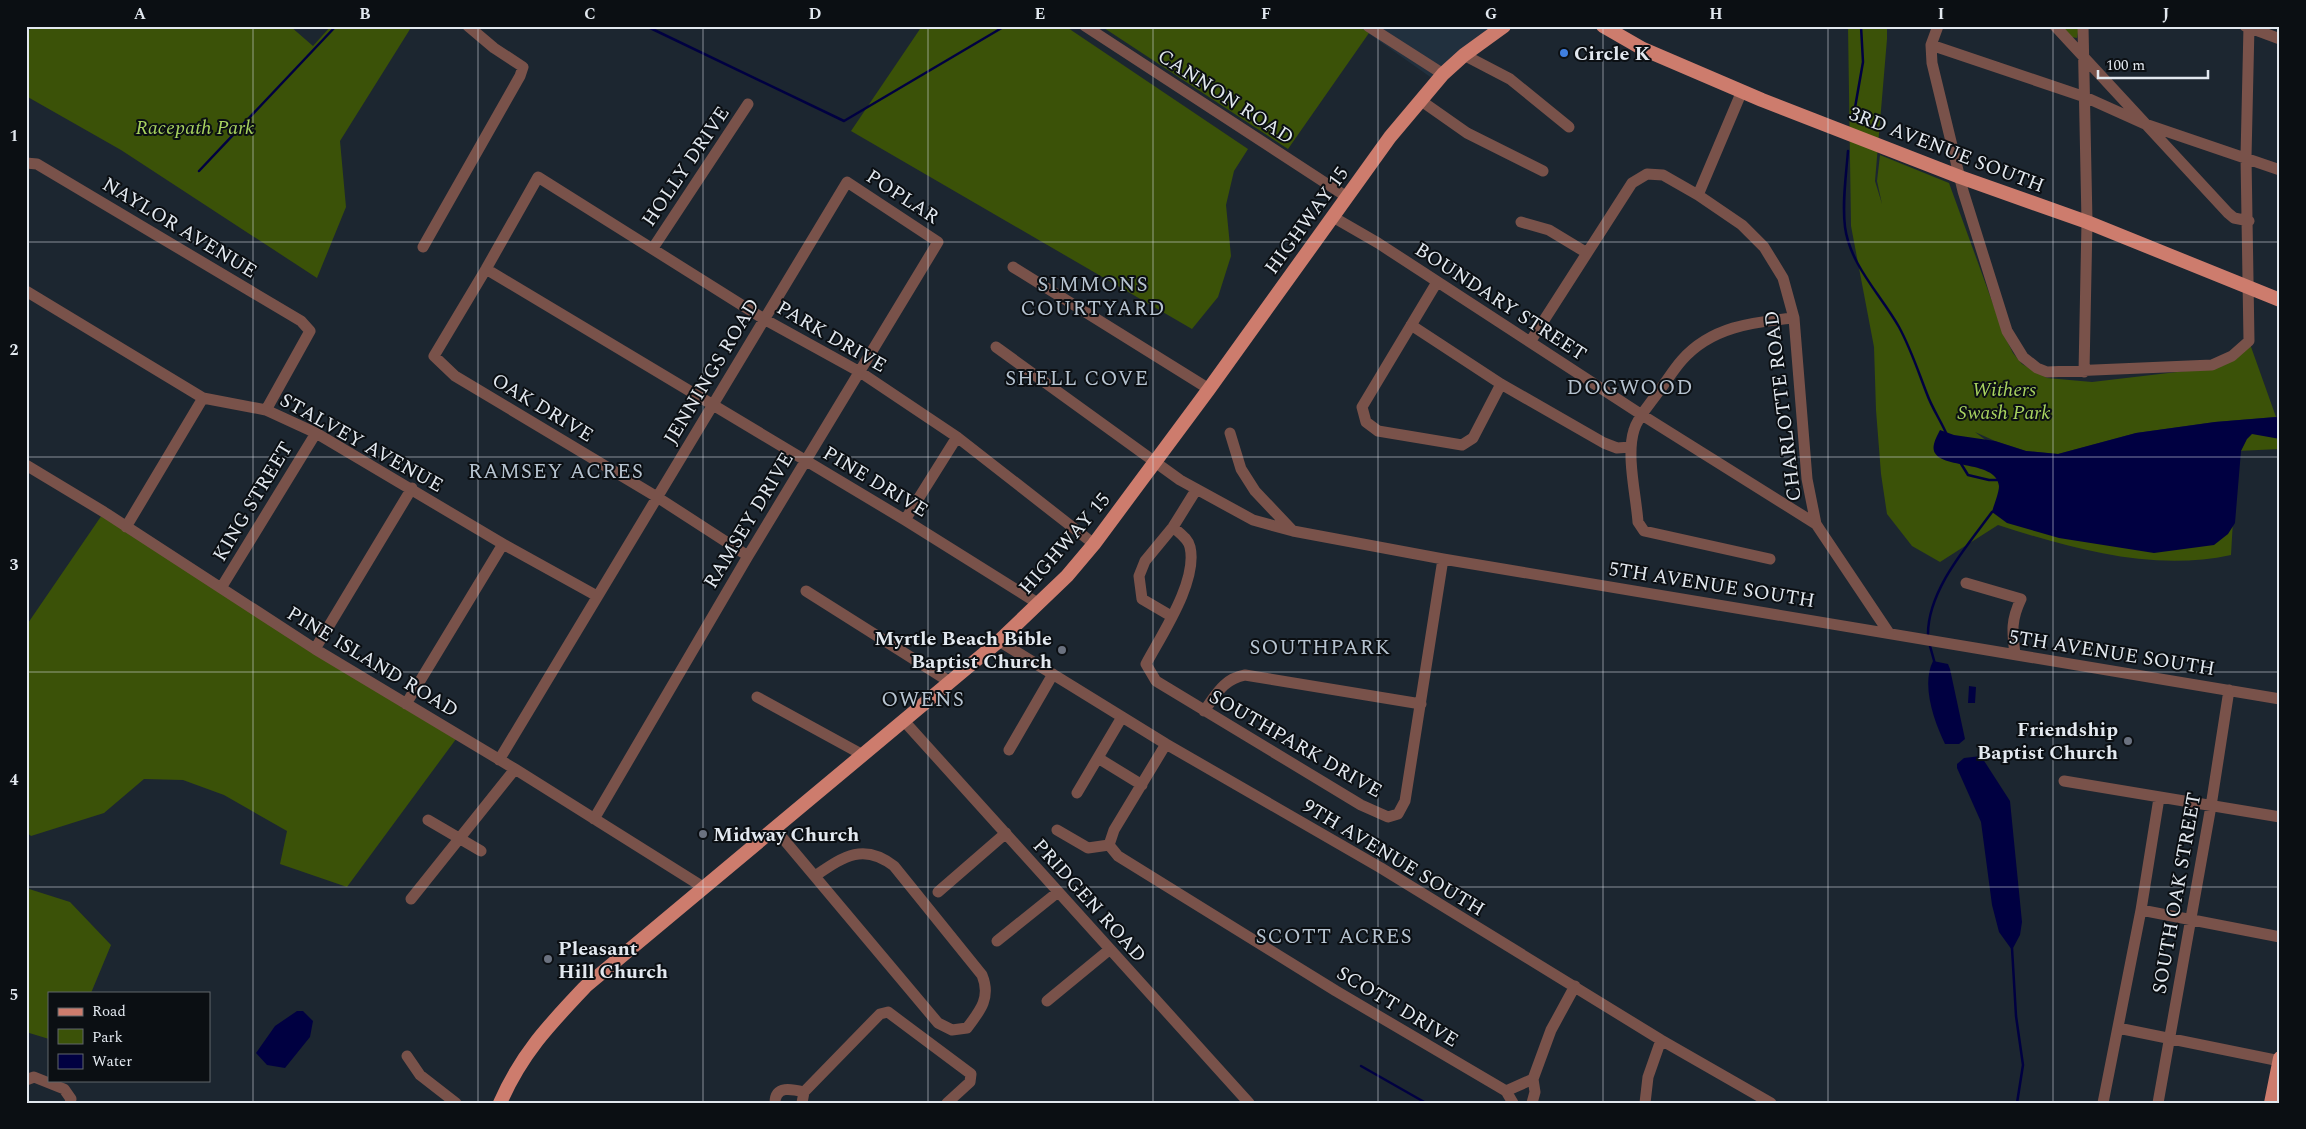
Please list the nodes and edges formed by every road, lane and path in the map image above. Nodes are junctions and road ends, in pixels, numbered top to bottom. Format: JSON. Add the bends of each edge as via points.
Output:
{"nodes":[{"id":1,"x":468,"y":26,"type":"edge"},
{"id":2,"x":1085,"y":26,"type":"edge"},
{"id":3,"x":1368,"y":26,"type":"edge"},
{"id":4,"x":1504,"y":26,"type":"edge"},
{"id":5,"x":1603,"y":26,"type":"edge"},
{"id":6,"x":1938,"y":26,"type":"edge"},
{"id":7,"x":2055,"y":26,"type":"edge"},
{"id":8,"x":2083,"y":26,"type":"edge"},
{"id":9,"x":2248,"y":27,"type":"edge"},
{"id":10,"x":2280,"y":39,"type":"edge"},
{"id":11,"x":1931,"y":45,"type":"junction"},
{"id":12,"x":1464,"y":55,"type":"junction"},
{"id":13,"x":2082,"y":56,"type":"junction"},
{"id":14,"x":1443,"y":74,"type":"junction"},
{"id":15,"x":1742,"y":91,"type":"junction"},
{"id":16,"x":2085,"y":97,"type":"junction"},
{"id":17,"x":1420,"y":100,"type":"junction"},
{"id":18,"x":748,"y":104,"type":"dead end"},
{"id":19,"x":2145,"y":124,"type":"junction"},
{"id":20,"x":1569,"y":126,"type":"dead end"},
{"id":21,"x":2246,"y":157,"type":"junction"},
{"id":22,"x":26,"y":163,"type":"edge"},
{"id":23,"x":2280,"y":170,"type":"edge"},
{"id":24,"x":1544,"y":171,"type":"dead end"},
{"id":25,"x":1960,"y":177,"type":"junction"},
{"id":26,"x":847,"y":182,"type":"joint"},
{"id":27,"x":1698,"y":195,"type":"junction"},
{"id":28,"x":1347,"y":197,"type":"junction"},
{"id":29,"x":1333,"y":217,"type":"junction"},
{"id":30,"x":2249,"y":221,"type":"junction"},
{"id":31,"x":1521,"y":222,"type":"dead end"},
{"id":32,"x":2087,"y":222,"type":"junction"},
{"id":33,"x":938,"y":242,"type":"joint"},
{"id":34,"x":423,"y":247,"type":"dead end"},
{"id":35,"x":653,"y":248,"type":"junction"},
{"id":36,"x":1586,"y":254,"type":"junction"},
{"id":37,"x":1013,"y":267,"type":"dead end"},
{"id":38,"x":486,"y":269,"type":"junction"},
{"id":39,"x":1437,"y":282,"type":"junction"},
{"id":40,"x":2249,"y":289,"type":"junction"},
{"id":41,"x":26,"y":291,"type":"edge"},
{"id":42,"x":2280,"y":300,"type":"edge"},
{"id":43,"x":1794,"y":318,"type":"junction"},
{"id":44,"x":764,"y":319,"type":"junction"},
{"id":45,"x":1411,"y":325,"type":"junction"},
{"id":46,"x":1530,"y":342,"type":"junction"},
{"id":47,"x":996,"y":347,"type":"dead end"},
{"id":48,"x":860,"y":372,"type":"junction"},
{"id":49,"x":2084,"y":372,"type":"junction"},
{"id":50,"x":1501,"y":384,"type":"junction"},
{"id":51,"x":1209,"y":389,"type":"junction"},
{"id":52,"x":203,"y":398,"type":"junction"},
{"id":53,"x":712,"y":406,"type":"junction"},
{"id":54,"x":266,"y":410,"type":"junction"},
{"id":55,"x":1642,"y":415,"type":"junction"},
{"id":56,"x":316,"y":433,"type":"junction"},
{"id":57,"x":1230,"y":433,"type":"dead end"},
{"id":58,"x":957,"y":437,"type":"junction"},
{"id":59,"x":1631,"y":447,"type":"junction"},
{"id":60,"x":806,"y":461,"type":"junction"},
{"id":61,"x":1155,"y":461,"type":"junction"},
{"id":62,"x":26,"y":465,"type":"edge"},
{"id":63,"x":412,"y":488,"type":"junction"},
{"id":64,"x":1196,"y":490,"type":"junction"},
{"id":65,"x":657,"y":497,"type":"junction"},
{"id":66,"x":905,"y":520,"type":"junction"},
{"id":67,"x":1816,"y":524,"type":"junction"},
{"id":68,"x":126,"y":527,"type":"junction"},
{"id":69,"x":1173,"y":527,"type":"junction"},
{"id":70,"x":1293,"y":531,"type":"junction"},
{"id":71,"x":503,"y":544,"type":"junction"},
{"id":72,"x":1094,"y":544,"type":"junction"},
{"id":73,"x":748,"y":556,"type":"junction"},
{"id":74,"x":1443,"y":559,"type":"junction"},
{"id":75,"x":1770,"y":559,"type":"dead end"},
{"id":76,"x":1966,"y":583,"type":"dead end"},
{"id":77,"x":221,"y":588,"type":"junction"},
{"id":78,"x":806,"y":591,"type":"dead end"},
{"id":79,"x":597,"y":596,"type":"junction"},
{"id":80,"x":1039,"y":604,"type":"junction"},
{"id":81,"x":1172,"y":616,"type":"junction"},
{"id":82,"x":1888,"y":633,"type":"junction"},
{"id":83,"x":999,"y":641,"type":"junction"},
{"id":84,"x":315,"y":649,"type":"junction"},
{"id":85,"x":2014,"y":654,"type":"junction"},
{"id":86,"x":1053,"y":674,"type":"junction"},
{"id":87,"x":950,"y":682,"type":"junction"},
{"id":88,"x":2229,"y":690,"type":"junction"},
{"id":89,"x":757,"y":698,"type":"dead end"},
{"id":90,"x":2280,"y":698,"type":"edge"},
{"id":91,"x":406,"y":704,"type":"junction"},
{"id":92,"x":1420,"y":704,"type":"junction"},
{"id":93,"x":1204,"y":711,"type":"junction"},
{"id":94,"x":1122,"y":717,"type":"junction"},
{"id":95,"x":904,"y":721,"type":"junction"},
{"id":96,"x":1166,"y":744,"type":"junction"},
{"id":97,"x":1009,"y":750,"type":"dead end"},
{"id":98,"x":863,"y":755,"type":"junction"},
{"id":99,"x":1098,"y":758,"type":"junction"},
{"id":100,"x":499,"y":760,"type":"junction"},
{"id":101,"x":515,"y":769,"type":"junction"},
{"id":102,"x":2064,"y":781,"type":"dead end"},
{"id":103,"x":1142,"y":785,"type":"junction"},
{"id":104,"x":1077,"y":792,"type":"dead end"},
{"id":105,"x":2159,"y":798,"type":"junction"},
{"id":106,"x":2211,"y":806,"type":"junction"},
{"id":107,"x":2280,"y":818,"type":"edge"},
{"id":108,"x":428,"y":820,"type":"dead end"},
{"id":109,"x":594,"y":820,"type":"junction"},
{"id":110,"x":775,"y":829,"type":"junction"},
{"id":111,"x":1057,"y":830,"type":"dead end"},
{"id":112,"x":1006,"y":833,"type":"junction"},
{"id":113,"x":459,"y":839,"type":"junction"},
{"id":114,"x":1109,"y":845,"type":"junction"},
{"id":115,"x":481,"y":851,"type":"dead end"},
{"id":116,"x":815,"y":876,"type":"junction"},
{"id":117,"x":703,"y":887,"type":"junction"},
{"id":118,"x":938,"y":892,"type":"dead end"},
{"id":119,"x":1058,"y":892,"type":"junction"},
{"id":120,"x":411,"y":899,"type":"dead end"},
{"id":121,"x":2141,"y":910,"type":"junction"},
{"id":122,"x":2192,"y":918,"type":"junction"},
{"id":123,"x":2280,"y":937,"type":"edge"},
{"id":124,"x":997,"y":941,"type":"dead end"},
{"id":125,"x":1109,"y":950,"type":"junction"},
{"id":126,"x":1575,"y":986,"type":"junction"},
{"id":127,"x":1048,"y":1001,"type":"dead end"},
{"id":128,"x":2118,"y":1028,"type":"junction"},
{"id":129,"x":2170,"y":1037,"type":"junction"},
{"id":130,"x":1662,"y":1040,"type":"junction"},
{"id":131,"x":407,"y":1056,"type":"dead end"},
{"id":132,"x":2280,"y":1060,"type":"edge"},
{"id":133,"x":1533,"y":1079,"type":"junction"},
{"id":134,"x":26,"y":1080,"type":"edge"},
{"id":135,"x":1506,"y":1092,"type":"junction"},
{"id":136,"x":803,"y":1097,"type":"edge"},
{"id":137,"x":70,"y":1103,"type":"edge"},
{"id":138,"x":456,"y":1103,"type":"edge"},
{"id":139,"x":500,"y":1103,"type":"edge"},
{"id":140,"x":775,"y":1103,"type":"edge"},
{"id":141,"x":947,"y":1103,"type":"edge"},
{"id":142,"x":1249,"y":1103,"type":"edge"},
{"id":143,"x":1513,"y":1103,"type":"edge"},
{"id":144,"x":1532,"y":1103,"type":"edge"},
{"id":145,"x":1645,"y":1103,"type":"edge"},
{"id":146,"x":1770,"y":1103,"type":"edge"},
{"id":147,"x":2103,"y":1103,"type":"edge"},
{"id":148,"x":2158,"y":1103,"type":"edge"},
{"id":149,"x":2271,"y":1103,"type":"edge"}],
"edges":[{"from":1,"to":34,"type":"street","via":[[524,67]]},
{"from":2,"to":28,"type":"street","name":"CANNON ROAD"},
{"from":3,"to":14,"type":"street"},
{"from":4,"to":12,"type":"main road","name":"HIGHWAY 15"},
{"from":5,"to":15,"type":"main road","name":"3RD AVENUE SOUTH","via":[[1643,49]]},
{"from":6,"to":11,"type":"street"},
{"from":7,"to":13,"type":"street"},
{"from":8,"to":13,"type":"street"},
{"from":9,"to":10,"type":"street"},
{"from":9,"to":21,"type":"street"},
{"from":11,"to":16,"type":"street"},
{"from":11,"to":25,"type":"street","via":[[1932,63]]},
{"from":12,"to":14,"type":"main road","name":"HIGHWAY 15"},
{"from":12,"to":20,"type":"street","via":[[1510,80]]},
{"from":13,"to":16,"type":"street"},
{"from":13,"to":19,"type":"street"},
{"from":14,"to":17,"type":"main road","name":"HIGHWAY 15"},
{"from":15,"to":25,"type":"main road","name":"3RD AVENUE SOUTH"},
{"from":15,"to":27,"type":"street"},
{"from":16,"to":19,"type":"street"},
{"from":16,"to":32,"type":"street"},
{"from":17,"to":24,"type":"street","via":[[1467,133]]},
{"from":17,"to":28,"type":"main road","name":"HIGHWAY 15"},
{"from":18,"to":35,"type":"street","name":"HOLLY DRIVE"},
{"from":19,"to":21,"type":"street"},
{"from":19,"to":30,"type":"street","via":[[2228,213],[2234,218]]},
{"from":21,"to":23,"type":"street"},
{"from":21,"to":30,"type":"street"},
{"from":22,"to":54,"type":"street","name":"NAYLOR AVENUE","via":[[37,164],[301,321],[310,331]]},
{"from":25,"to":32,"type":"main road","name":"3RD AVENUE SOUTH"},
{"from":25,"to":49,"type":"street","via":[[2006,331],[2017,351],[2047,372]]},
{"from":26,"to":33,"type":"street","name":"POPLAR"},
{"from":26,"to":44,"type":"street","name":"JENNINGS ROAD"},
{"from":27,"to":36,"type":"street","name":"CHARLOTTE ROAD","via":[[1663,175],[1647,174],[1632,183]]},
{"from":27,"to":43,"type":"street","name":"CHARLOTTE ROAD","via":[[1742,225],[1764,246],[1783,278]]},
{"from":28,"to":29,"type":"main road","name":"HIGHWAY 15"},
{"from":29,"to":39,"type":"street","name":"BOUNDARY STREET"},
{"from":29,"to":51,"type":"main road","name":"HIGHWAY 15"},
{"from":30,"to":40,"type":"street"},
{"from":31,"to":36,"type":"street","via":[[1549,230]]},
{"from":32,"to":40,"type":"main road","name":"3RD AVENUE SOUTH"},
{"from":32,"to":49,"type":"street"},
{"from":33,"to":48,"type":"street","name":"RAMSEY DRIVE"},
{"from":35,"to":38,"type":"street","name":"PARK DRIVE","via":[[538,177]]},
{"from":35,"to":44,"type":"street","name":"PARK DRIVE"},
{"from":36,"to":46,"type":"street","name":"CHARLOTTE ROAD"},
{"from":37,"to":51,"type":"street"},
{"from":38,"to":53,"type":"street","name":"PINE DRIVE"},
{"from":38,"to":65,"type":"street","name":"OAK DRIVE","via":[[434,356],[456,376]]},
{"from":39,"to":45,"type":"street"},
{"from":39,"to":46,"type":"street","name":"BOUNDARY STREET"},
{"from":40,"to":42,"type":"main road","name":"3RD AVENUE SOUTH"},
{"from":40,"to":49,"type":"street","via":[[2249,341],[2240,352],[2223,361],[2182,368]]},
{"from":41,"to":52,"type":"street","name":"STALVEY AVENUE"},
{"from":43,"to":55,"type":"street","via":[[1755,322],[1703,341],[1682,360]]},
{"from":43,"to":67,"type":"street","name":"CHARLOTTE ROAD","via":[[1807,478]]},
{"from":44,"to":48,"type":"street","name":"PARK DRIVE"},
{"from":44,"to":53,"type":"street","name":"JENNINGS ROAD"},
{"from":45,"to":50,"type":"street"},
{"from":45,"to":50,"type":"street","via":[[1362,407],[1366,422],[1371,427],[1378,431],[1462,445],[1473,438]]},
{"from":46,"to":55,"type":"street","name":"BOUNDARY STREET"},
{"from":47,"to":61,"type":"street","name":"5TH AVENUE SOUTH"},
{"from":48,"to":58,"type":"street","name":"PARK DRIVE"},
{"from":48,"to":60,"type":"street","name":"RAMSEY DRIVE"},
{"from":50,"to":59,"type":"street","via":[[1604,443],[1617,448]]},
{"from":51,"to":61,"type":"main road","name":"HIGHWAY 15"},
{"from":52,"to":54,"type":"street","name":"STALVEY AVENUE"},
{"from":52,"to":68,"type":"street"},
{"from":53,"to":60,"type":"street","name":"PINE DRIVE"},
{"from":53,"to":65,"type":"street","name":"JENNINGS ROAD"},
{"from":54,"to":56,"type":"street","name":"STALVEY AVENUE"},
{"from":55,"to":59,"type":"street","via":[[1634,429]]},
{"from":55,"to":67,"type":"street","name":"BOUNDARY STREET"},
{"from":56,"to":63,"type":"street","name":"STALVEY AVENUE"},
{"from":56,"to":77,"type":"street","name":"KING STREET"},
{"from":57,"to":70,"type":"street","via":[[1241,469],[1250,484]]},
{"from":58,"to":66,"type":"street"},
{"from":58,"to":72,"type":"street","name":"PARK DRIVE"},
{"from":59,"to":75,"type":"street","via":[[1638,522],[1644,531]]},
{"from":60,"to":66,"type":"street","name":"PINE DRIVE"},
{"from":60,"to":73,"type":"street","name":"RAMSEY DRIVE"},
{"from":61,"to":64,"type":"street","name":"5TH AVENUE SOUTH"},
{"from":61,"to":72,"type":"main road","name":"HIGHWAY 15"},
{"from":62,"to":68,"type":"street","name":"PINE ISLAND ROAD"},
{"from":63,"to":71,"type":"street","name":"STALVEY AVENUE"},
{"from":63,"to":84,"type":"street"},
{"from":64,"to":69,"type":"street"},
{"from":64,"to":70,"type":"street","name":"5TH AVENUE SOUTH","via":[[1253,520]]},
{"from":65,"to":73,"type":"street","name":"OAK DRIVE"},
{"from":65,"to":79,"type":"street","name":"JENNINGS ROAD"},
{"from":66,"to":80,"type":"street","name":"PINE DRIVE"},
{"from":67,"to":82,"type":"street","name":"BOUNDARY STREET"},
{"from":68,"to":77,"type":"street","name":"PINE ISLAND ROAD"},
{"from":69,"to":81,"type":"street","name":"SOUTHPARK DRIVE","via":[[1187,540],[1191,560],[1184,596]]},
{"from":69,"to":81,"type":"street","via":[[1145,561],[1138,576],[1142,599]]},
{"from":70,"to":74,"type":"street","name":"5TH AVENUE SOUTH"},
{"from":71,"to":79,"type":"street","name":"STALVEY AVENUE"},
{"from":71,"to":91,"type":"street"},
{"from":72,"to":80,"type":"main road","name":"HIGHWAY 15"},
{"from":73,"to":109,"type":"street","name":"RAMSEY DRIVE"},
{"from":74,"to":82,"type":"street","name":"5TH AVENUE SOUTH"},
{"from":74,"to":92,"type":"street","name":"SOUTHPARK DRIVE"},
{"from":76,"to":85,"type":"street","via":[[2021,598],[2013,616]]},
{"from":77,"to":84,"type":"street","name":"PINE ISLAND ROAD"},
{"from":78,"to":87,"type":"street"},
{"from":79,"to":100,"type":"street","name":"JENNINGS ROAD"},
{"from":80,"to":83,"type":"main road","name":"HIGHWAY 15"},
{"from":81,"to":93,"type":"street","name":"SOUTHPARK DRIVE","via":[[1146,664],[1148,670],[1156,681]]},
{"from":82,"to":85,"type":"street","name":"5TH AVENUE SOUTH"},
{"from":83,"to":86,"type":"street","name":"9TH AVENUE SOUTH"},
{"from":83,"to":87,"type":"main road","name":"HIGHWAY 15"},
{"from":84,"to":91,"type":"street","name":"PINE ISLAND ROAD"},
{"from":85,"to":88,"type":"street","name":"5TH AVENUE SOUTH"},
{"from":86,"to":94,"type":"street","name":"9TH AVENUE SOUTH"},
{"from":86,"to":97,"type":"street"},
{"from":87,"to":95,"type":"main road","name":"HIGHWAY 15"},
{"from":88,"to":90,"type":"street","name":"5TH AVENUE SOUTH"},
{"from":88,"to":106,"type":"street","name":"SOUTH OAK STREET"},
{"from":89,"to":98,"type":"street"},
{"from":91,"to":100,"type":"street","name":"PINE ISLAND ROAD"},
{"from":92,"to":93,"type":"street","via":[[1245,675],[1234,677],[1222,686]]},
{"from":92,"to":93,"type":"street","name":"SOUTHPARK DRIVE","via":[[1405,801],[1398,814],[1388,817],[1361,805]]},
{"from":94,"to":96,"type":"street","name":"9TH AVENUE SOUTH"},
{"from":94,"to":99,"type":"street"},
{"from":95,"to":98,"type":"main road","name":"HIGHWAY 15"},
{"from":95,"to":112,"type":"street","name":"PRIDGEN ROAD"},
{"from":96,"to":103,"type":"street"},
{"from":96,"to":126,"type":"street","name":"9TH AVENUE SOUTH","via":[[1381,868],[1448,912]]},
{"from":98,"to":110,"type":"main road","name":"HIGHWAY 15"},
{"from":99,"to":103,"type":"street"},
{"from":99,"to":104,"type":"street"},
{"from":100,"to":101,"type":"street","name":"PINE ISLAND ROAD"},
{"from":101,"to":109,"type":"street","name":"PINE ISLAND ROAD"},
{"from":101,"to":113,"type":"street"},
{"from":102,"to":105,"type":"street"},
{"from":103,"to":114,"type":"street","via":[[1114,830]]},
{"from":105,"to":106,"type":"street"},
{"from":105,"to":121,"type":"street"},
{"from":106,"to":107,"type":"street"},
{"from":106,"to":122,"type":"street","name":"SOUTH OAK STREET"},
{"from":108,"to":113,"type":"street"},
{"from":109,"to":117,"type":"street","name":"PINE ISLAND ROAD"},
{"from":110,"to":116,"type":"street"},
{"from":110,"to":117,"type":"main road","name":"HIGHWAY 15"},
{"from":111,"to":114,"type":"street","via":[[1088,848]]},
{"from":112,"to":118,"type":"street"},
{"from":112,"to":119,"type":"street","name":"PRIDGEN ROAD"},
{"from":113,"to":115,"type":"street"},
{"from":113,"to":120,"type":"street"},
{"from":114,"to":135,"type":"street","name":"SCOTT DRIVE","via":[[1118,856],[1336,992]]},
{"from":116,"to":116,"type":"street","via":[[849,855],[875,854],[894,866],[982,975],[987,988],[984,999],[967,1028],[952,1030],[938,1023]]},
{"from":117,"to":139,"type":"main road","name":"HIGHWAY 15","via":[[586,986],[543,1031],[510,1081]]},
{"from":119,"to":124,"type":"street"},
{"from":119,"to":125,"type":"street","name":"PRIDGEN ROAD"},
{"from":121,"to":122,"type":"street"},
{"from":121,"to":128,"type":"street"},
{"from":122,"to":123,"type":"street"},
{"from":122,"to":129,"type":"street","name":"SOUTH OAK STREET"},
{"from":125,"to":127,"type":"street"},
{"from":125,"to":142,"type":"street","name":"PRIDGEN ROAD"},
{"from":126,"to":130,"type":"street","name":"9TH AVENUE SOUTH"},
{"from":126,"to":133,"type":"street","via":[[1551,1030]]},
{"from":128,"to":129,"type":"street"},
{"from":128,"to":147,"type":"street"},
{"from":129,"to":132,"type":"street"},
{"from":129,"to":148,"type":"street","name":"SOUTH OAK STREET"},
{"from":130,"to":145,"type":"street","via":[[1648,1077]]},
{"from":130,"to":146,"type":"street","name":"9TH AVENUE SOUTH"},
{"from":131,"to":138,"type":"street","via":[[420,1075]]},
{"from":132,"to":149,"type":"main road"},
{"from":133,"to":135,"type":"street"},
{"from":133,"to":144,"type":"street","via":[[1535,1092]]},
{"from":134,"to":137,"type":"street","via":[[34,1077],[64,1089]]},
{"from":135,"to":143,"type":"street"},
{"from":136,"to":140,"type":"street","via":[[790,1088],[777,1094]]},
{"from":136,"to":141,"type":"street","via":[[880,1014],[888,1012],[972,1074],[970,1082]]}]}
